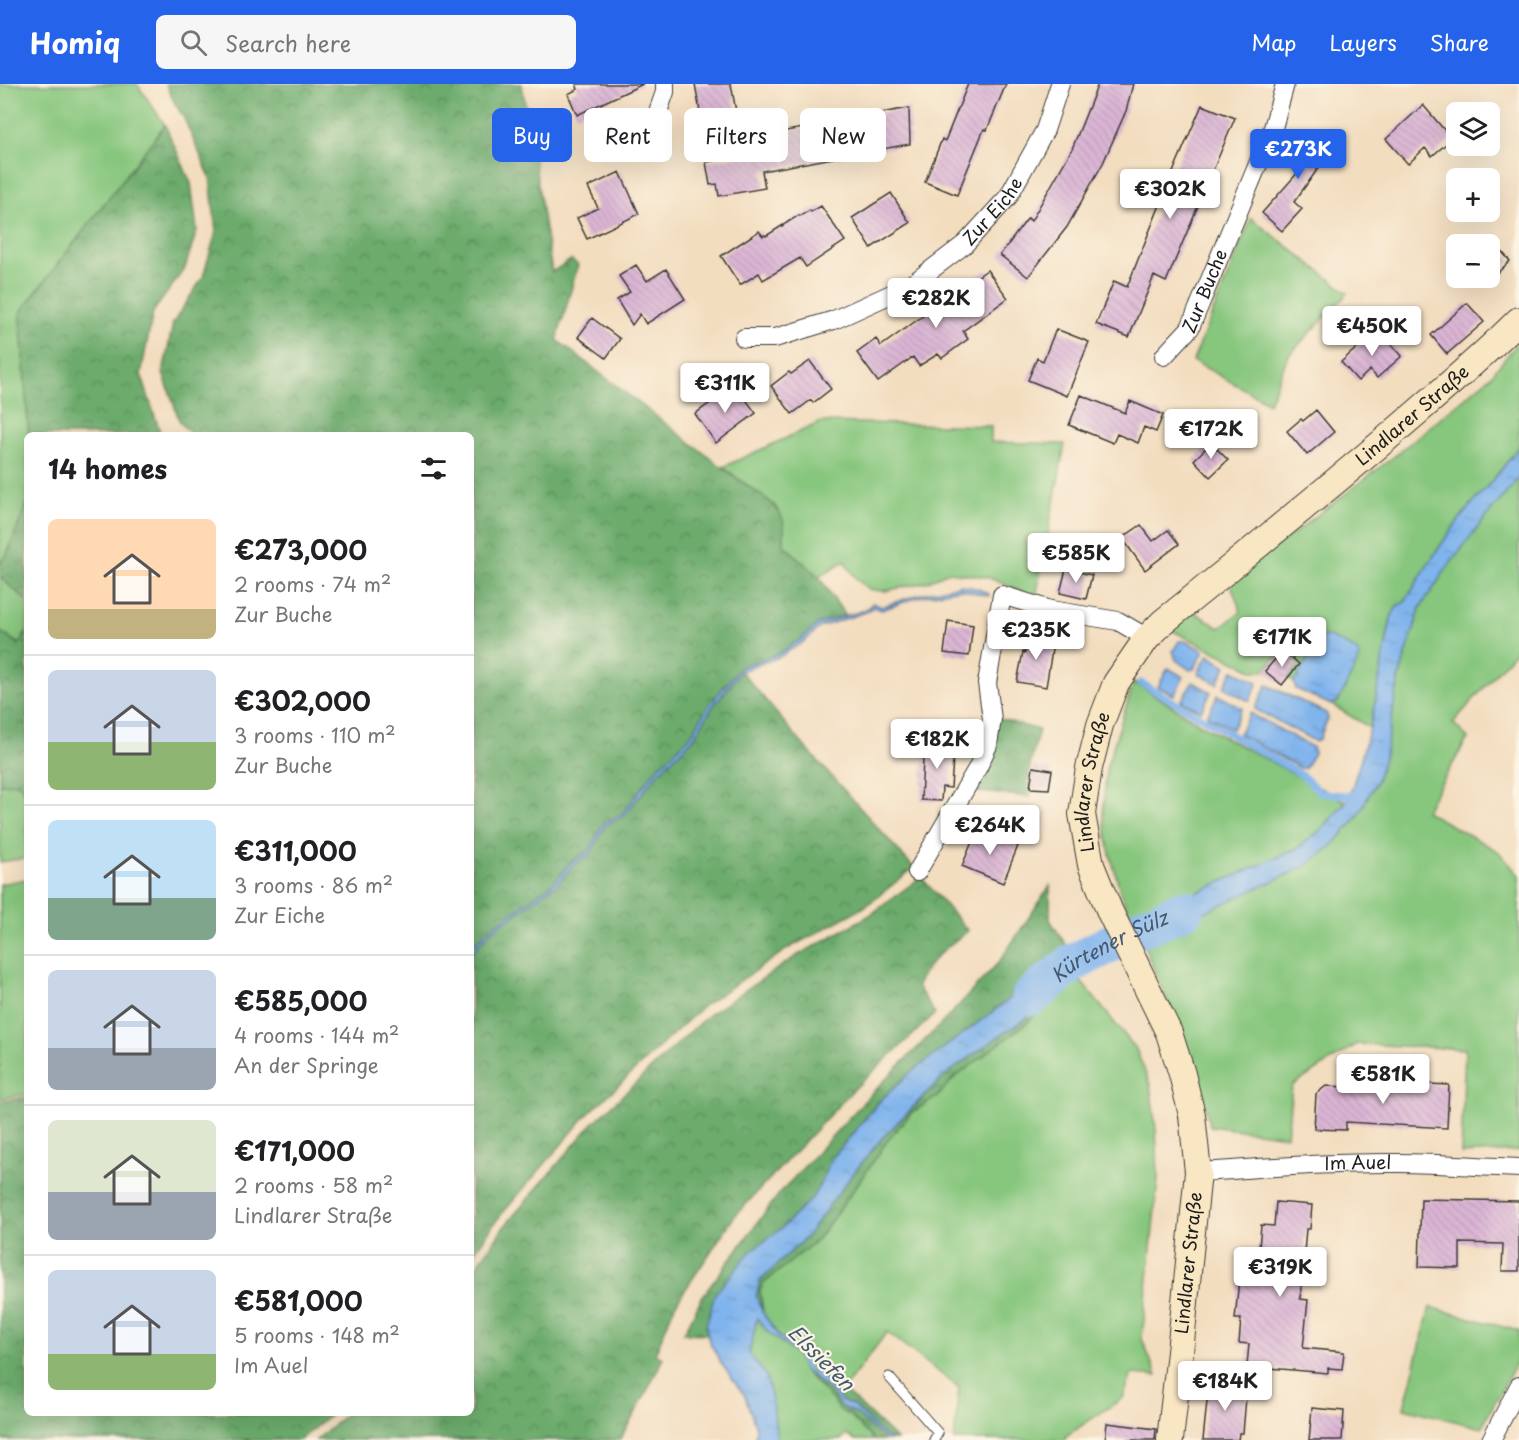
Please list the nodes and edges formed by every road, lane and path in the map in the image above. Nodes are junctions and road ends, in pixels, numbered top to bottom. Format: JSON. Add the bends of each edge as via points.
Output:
{"nodes":[{"id":1,"x":665,"y":84,"type":"edge"},
{"id":2,"x":1060,"y":84,"type":"edge"},
{"id":3,"x":1285,"y":84,"type":"edge"},
{"id":4,"x":660,"y":108,"type":"edge"},
{"id":5,"x":1519,"y":320,"type":"edge"},
{"id":6,"x":744,"y":338,"type":"dead end"},
{"id":7,"x":1164,"y":356,"type":"dead end"},
{"id":8,"x":1146,"y":638,"type":"junction"},
{"id":9,"x":917,"y":872,"type":"dead end"},
{"id":10,"x":1519,"y":1168,"type":"edge"},
{"id":11,"x":1198,"y":1172,"type":"junction"},
{"id":12,"x":889,"y":1377,"type":"dead end"},
{"id":13,"x":1519,"y":1386,"type":"edge"},
{"id":14,"x":934,"y":1440,"type":"edge"},
{"id":15,"x":1170,"y":1440,"type":"edge"},
{"id":16,"x":1491,"y":1440,"type":"edge"}],
"edges":[{"from":1,"to":4,"type":"street"},
{"from":2,"to":6,"type":"street","name":"Zur Eiche","via":[[1045,130],[1008,197],[965,244],[911,285],[834,320],[775,338]]},
{"from":3,"to":7,"type":"street","name":"Zur Buche","via":[[1273,128],[1190,328]]},
{"from":5,"to":8,"type":"main road","name":"Lindlarer Straße","via":[[1444,389]]},
{"from":8,"to":9,"type":"street","via":[[1118,621],[1051,610],[1002,595],[987,683],[992,719],[988,745]]},
{"from":8,"to":11,"type":"main road","name":"Lindlarer Straße","via":[[1116,683],[1100,726],[1082,814],[1091,865],[1168,1033],[1182,1074],[1192,1115]]},
{"from":10,"to":11,"type":"street","name":"Im Auel","via":[[1382,1163]]},
{"from":11,"to":15,"type":"main road","name":"Lindlarer Straße"},
{"from":12,"to":14,"type":"lane","via":[[939,1433]]},
{"from":13,"to":16,"type":"street"}]}
